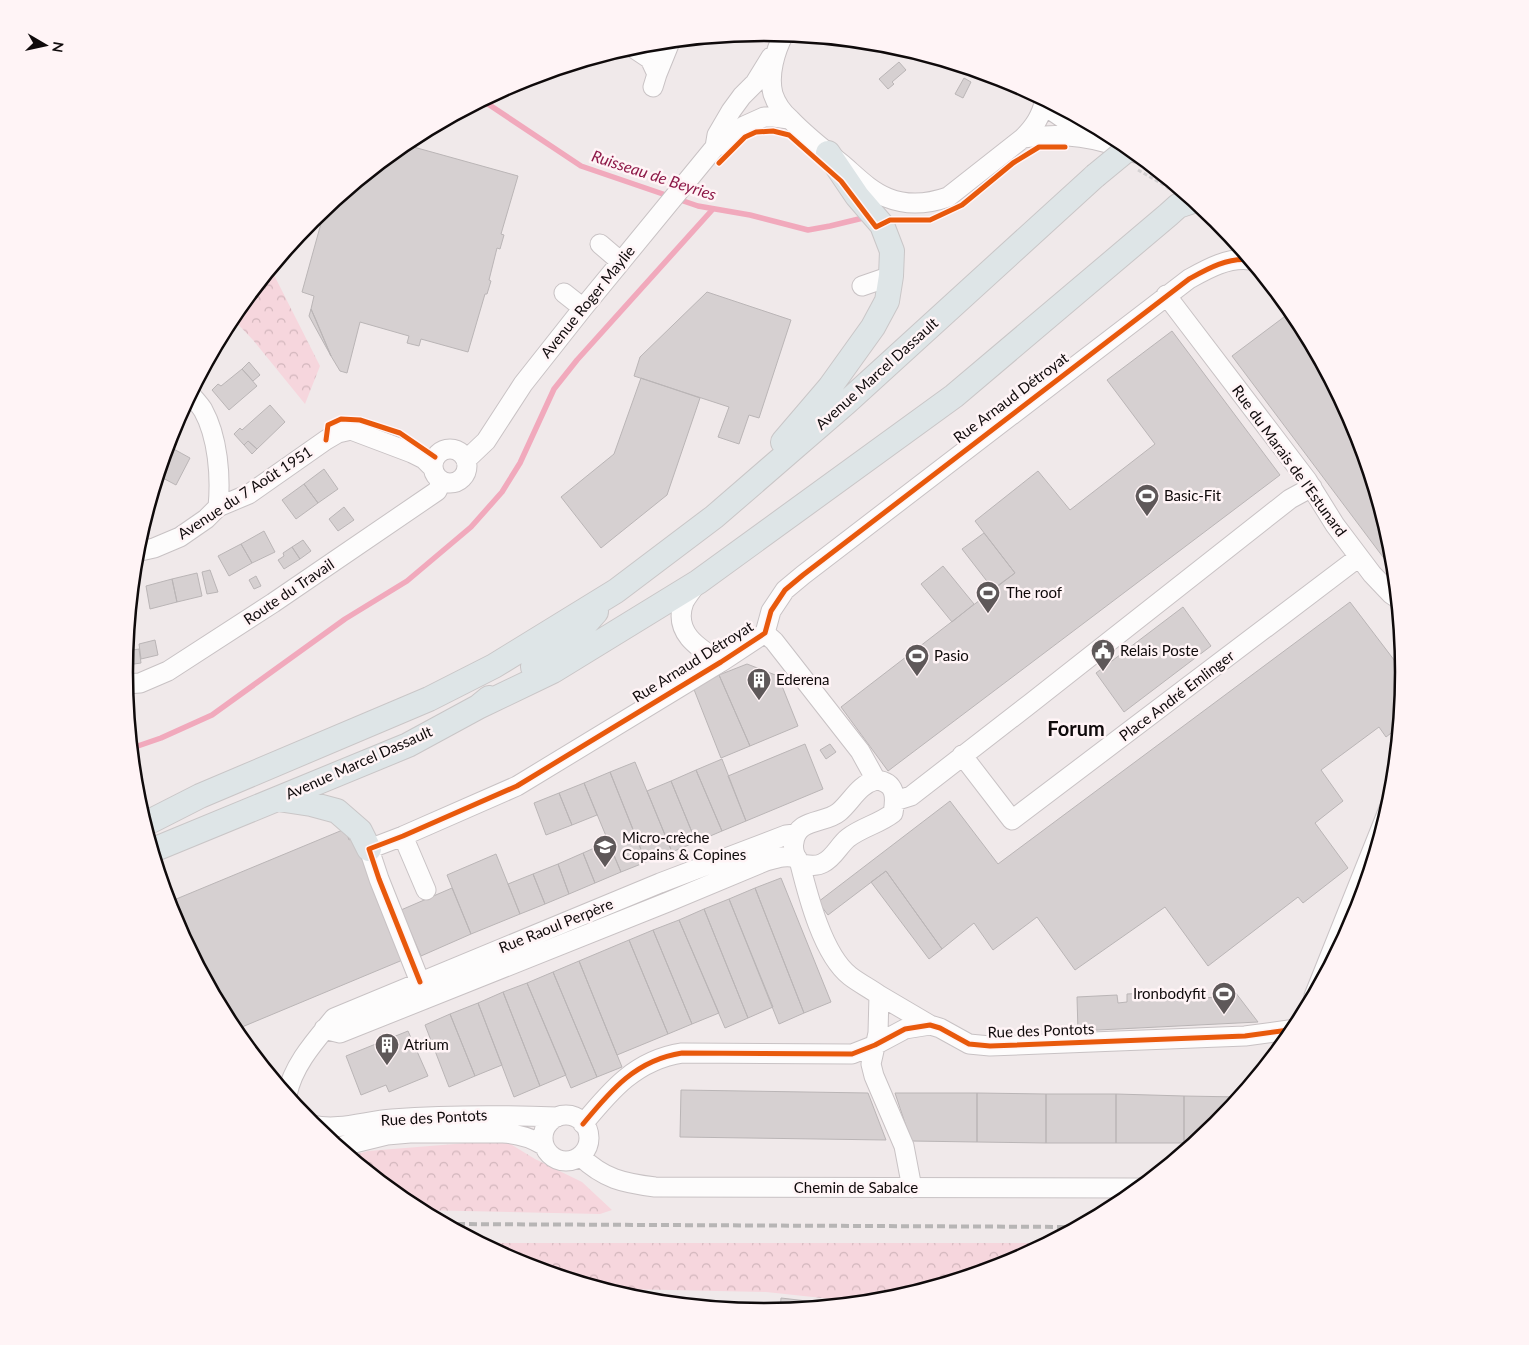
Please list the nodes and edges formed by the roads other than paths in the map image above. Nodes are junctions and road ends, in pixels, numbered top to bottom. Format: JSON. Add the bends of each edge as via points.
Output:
{"nodes":[{"id":1,"x":780,"y":42,"type":"edge"},
{"id":2,"x":781,"y":42,"type":"edge"},
{"id":3,"x":666,"y":49,"type":"edge"},
{"id":4,"x":638,"y":54,"type":"edge"},
{"id":5,"x":1043,"y":105,"type":"edge"},
{"id":6,"x":1051,"y":110,"type":"edge"},
{"id":7,"x":789,"y":119,"type":"junction"},
{"id":8,"x":1023,"y":138,"type":"junction"},
{"id":9,"x":1091,"y":138,"type":"junction"},
{"id":10,"x":1108,"y":144,"type":"edge"},
{"id":11,"x":716,"y":148,"type":"junction"},
{"id":12,"x":828,"y":153,"type":"junction"},
{"id":13,"x":1123,"y":154,"type":"edge"},
{"id":14,"x":1186,"y":203,"type":"edge"},
{"id":15,"x":600,"y":244,"type":"dead end"},
{"id":16,"x":1234,"y":253,"type":"edge"},
{"id":17,"x":622,"y":262,"type":"junction"},
{"id":18,"x":891,"y":276,"type":"junction"},
{"id":19,"x":862,"y":286,"type":"dead end"},
{"id":20,"x":564,"y":293,"type":"dead end"},
{"id":21,"x":1166,"y":296,"type":"junction"},
{"id":22,"x":583,"y":308,"type":"junction"},
{"id":23,"x":195,"y":400,"type":"edge"},
{"id":24,"x":466,"y":460,"type":"junction"},
{"id":25,"x":438,"y":474,"type":"junction"},
{"id":26,"x":1312,"y":487,"type":"junction"},
{"id":27,"x":218,"y":507,"type":"junction"},
{"id":28,"x":714,"y":518,"type":"junction"},
{"id":29,"x":145,"y":550,"type":"edge"},
{"id":30,"x":1359,"y":557,"type":"junction"},
{"id":31,"x":698,"y":582,"type":"junction"},
{"id":32,"x":616,"y":591,"type":"junction"},
{"id":33,"x":1390,"y":593,"type":"edge"},
{"id":34,"x":765,"y":633,"type":"junction"},
{"id":35,"x":721,"y":662,"type":"junction"},
{"id":36,"x":134,"y":683,"type":"edge"},
{"id":37,"x":478,"y":707,"type":"junction"},
{"id":38,"x":962,"y":755,"type":"junction"},
{"id":39,"x":876,"y":780,"type":"junction"},
{"id":40,"x":278,"y":799,"type":"junction"},
{"id":41,"x":895,"y":801,"type":"junction"},
{"id":42,"x":151,"y":821,"type":"edge"},
{"id":43,"x":795,"y":834,"type":"junction"},
{"id":44,"x":403,"y":836,"type":"junction"},
{"id":45,"x":159,"y":848,"type":"edge"},
{"id":46,"x":369,"y":849,"type":"junction"},
{"id":47,"x":798,"y":861,"type":"junction"},
{"id":48,"x":1358,"y":885,"type":"edge"},
{"id":49,"x":426,"y":890,"type":"dead end"},
{"id":50,"x":1337,"y":939,"type":"edge"},
{"id":51,"x":420,"y":982,"type":"junction"},
{"id":52,"x":879,"y":995,"type":"junction"},
{"id":53,"x":930,"y":1025,"type":"junction"},
{"id":54,"x":324,"y":1029,"type":"junction"},
{"id":55,"x":1284,"y":1031,"type":"edge"},
{"id":56,"x":875,"y":1045,"type":"junction"},
{"id":57,"x":289,"y":1088,"type":"edge"},
{"id":58,"x":557,"y":1117,"type":"junction"},
{"id":59,"x":583,"y":1124,"type":"junction"},
{"id":60,"x":325,"y":1125,"type":"edge"},
{"id":61,"x":346,"y":1145,"type":"edge"},
{"id":62,"x":544,"y":1145,"type":"junction"},
{"id":63,"x":580,"y":1156,"type":"junction"},
{"id":64,"x":912,"y":1188,"type":"junction"},
{"id":65,"x":1128,"y":1188,"type":"edge"}],
"edges":[{"from":1,"to":11,"type":"street","name":"Avenue Roger Maylie","via":[[760,77],[731,111],[718,135]]},
{"from":2,"to":7,"type":"street","via":[[773,68],[773,94]]},
{"from":3,"to":4,"type":"street","via":[[653,73]]},
{"from":5,"to":8,"type":"street","via":[[1034,127]]},
{"from":6,"to":9,"type":"street"},
{"from":7,"to":11,"type":"street","name":"Avenue Roger Maylie","via":[[764,117],[744,126]]},
{"from":7,"to":12,"type":"street"},
{"from":8,"to":9,"type":"street","via":[[1054,134]]},
{"from":8,"to":12,"type":"street","via":[[948,197],[917,204],[889,199],[873,190]]},
{"from":9,"to":10,"type":"street"},
{"from":11,"to":17,"type":"street","name":"Avenue Roger Maylie"},
{"from":12,"to":18,"type":"main road","via":[[882,225],[892,251]]},
{"from":13,"to":28,"type":"main road","name":"Avenue Marcel Dassault","bridge":true,"via":[[848,402]]},
{"from":14,"to":31,"type":"main road","via":[[1178,206],[954,396]]},
{"from":15,"to":17,"type":"street"},
{"from":16,"to":21,"type":"street","name":"Rue Arnaud Détroyat"},
{"from":17,"to":22,"type":"street","name":"Avenue Roger Maylie"},
{"from":18,"to":19,"type":"street"},
{"from":18,"to":28,"type":"main road","via":[[887,301],[859,349],[783,442]]},
{"from":20,"to":22,"type":"street"},
{"from":21,"to":26,"type":"street","name":"Rue du Marais de l'Estunard"},
{"from":21,"to":34,"type":"street","name":"Rue Arnaud Détroyat","via":[[785,590],[771,611]]},
{"from":22,"to":24,"type":"street","name":"Avenue Roger Maylie","via":[[523,384],[486,441]]},
{"from":23,"to":27,"type":"street","via":[[203,410],[214,438]]},
{"from":24,"to":25,"type":"street","via":[[466,471],[454,482]]},
{"from":24,"to":25,"type":"street","via":[[459,452],[448,449],[439,453],[435,457]]},
{"from":25,"to":27,"type":"street","name":"Avenue du 7 Août 1951","via":[[424,459],[352,430],[332,436],[249,494]]},
{"from":25,"to":36,"type":"street","name":"Route du Travail","via":[[437,491],[274,604],[168,672]]},
{"from":26,"to":30,"type":"street","name":"Rue du Marais de l'Estunard"},
{"from":26,"to":38,"type":"street","via":[[1290,499]]},
{"from":27,"to":29,"type":"street","name":"Avenue du 7 Août 1951","via":[[180,537]]},
{"from":28,"to":32,"type":"main road","name":"Avenue Marcel Dassault"},
{"from":30,"to":33,"type":"street","name":"Rue du Marais de l'Estunard"},
{"from":30,"to":38,"type":"street","name":"Place André Emlinger","via":[[1012,820]]},
{"from":31,"to":35,"type":"street","via":[[684,602],[681,618],[685,632],[693,644]]},
{"from":31,"to":37,"type":"main road","via":[[553,671]]},
{"from":32,"to":37,"type":"main road","name":"Avenue Marcel Dassault","via":[[573,638]]},
{"from":32,"to":42,"type":"main road","name":"Avenue Marcel Dassault","via":[[494,666],[429,700],[200,796]]},
{"from":34,"to":35,"type":"street","name":"Rue Arnaud Détroyat"},
{"from":34,"to":39,"type":"street","name":"Rue Arnaud Détroyat","via":[[860,751]]},
{"from":35,"to":44,"type":"street","name":"Rue Arnaud Détroyat","via":[[517,786]]},
{"from":37,"to":40,"type":"main road","name":"Avenue Marcel Dassault","via":[[408,745]]},
{"from":38,"to":41,"type":"street","via":[[911,796]]},
{"from":39,"to":41,"type":"street","via":[[888,784]]},
{"from":39,"to":43,"type":"street","name":"Rue Raoul Perpère","via":[[861,787],[837,814],[809,824]]},
{"from":40,"to":45,"type":"main road","name":"Avenue Marcel Dassault"},
{"from":40,"to":46,"type":"main road","via":[[337,811],[360,831]]},
{"from":41,"to":47,"type":"street","name":"Rue Raoul Perpère","via":[[893,813],[847,839],[823,863],[813,866]]},
{"from":43,"to":47,"type":"street","via":[[793,846]]},
{"from":43,"to":51,"type":"street","name":"Rue Raoul Perpère","via":[[660,883]]},
{"from":44,"to":46,"type":"street","name":"Rue Arnaud Détroyat"},
{"from":44,"to":49,"type":"street"},
{"from":46,"to":51,"type":"street"},
{"from":47,"to":52,"type":"street","name":"Rue des Pontots","via":[[826,944],[836,961],[849,975]]},
{"from":47,"to":54,"type":"street","name":"Rue Raoul Perpère","via":[[789,856],[766,861],[340,1033]]},
{"from":48,"to":50,"type":"street"},
{"from":51,"to":54,"type":"street","name":"Rue Raoul Perpère","via":[[334,1018]]},
{"from":52,"to":53,"type":"street","name":"Rue des Pontots"},
{"from":52,"to":56,"type":"street"},
{"from":53,"to":55,"type":"street","name":"Rue des Pontots","via":[[969,1044],[990,1046],[1245,1036]]},
{"from":53,"to":56,"type":"street","via":[[905,1029]]},
{"from":54,"to":57,"type":"street","name":"Rue Raoul Perpère","via":[[299,1065]]},
{"from":56,"to":59,"type":"street","via":[[852,1054],[682,1053],[666,1056],[620,1082]]},
{"from":56,"to":64,"type":"street","via":[[874,1076],[904,1146]]},
{"from":58,"to":59,"type":"street","via":[[571,1116]]},
{"from":58,"to":60,"type":"street","name":"Rue des Pontots","via":[[427,1117]]},
{"from":58,"to":62,"type":"street","via":[[544,1131]]},
{"from":59,"to":63,"type":"street","via":[[588,1144]]},
{"from":61,"to":62,"type":"street","name":"Rue des Pontots","via":[[387,1134],[503,1133],[519,1134]]},
{"from":62,"to":63,"type":"street","via":[[550,1156],[562,1161],[575,1160]]},
{"from":63,"to":64,"type":"street","name":"Chemin de Sabalce","via":[[612,1179],[655,1187]]},
{"from":64,"to":65,"type":"street","name":"Chemin de Sabalce"}]}
